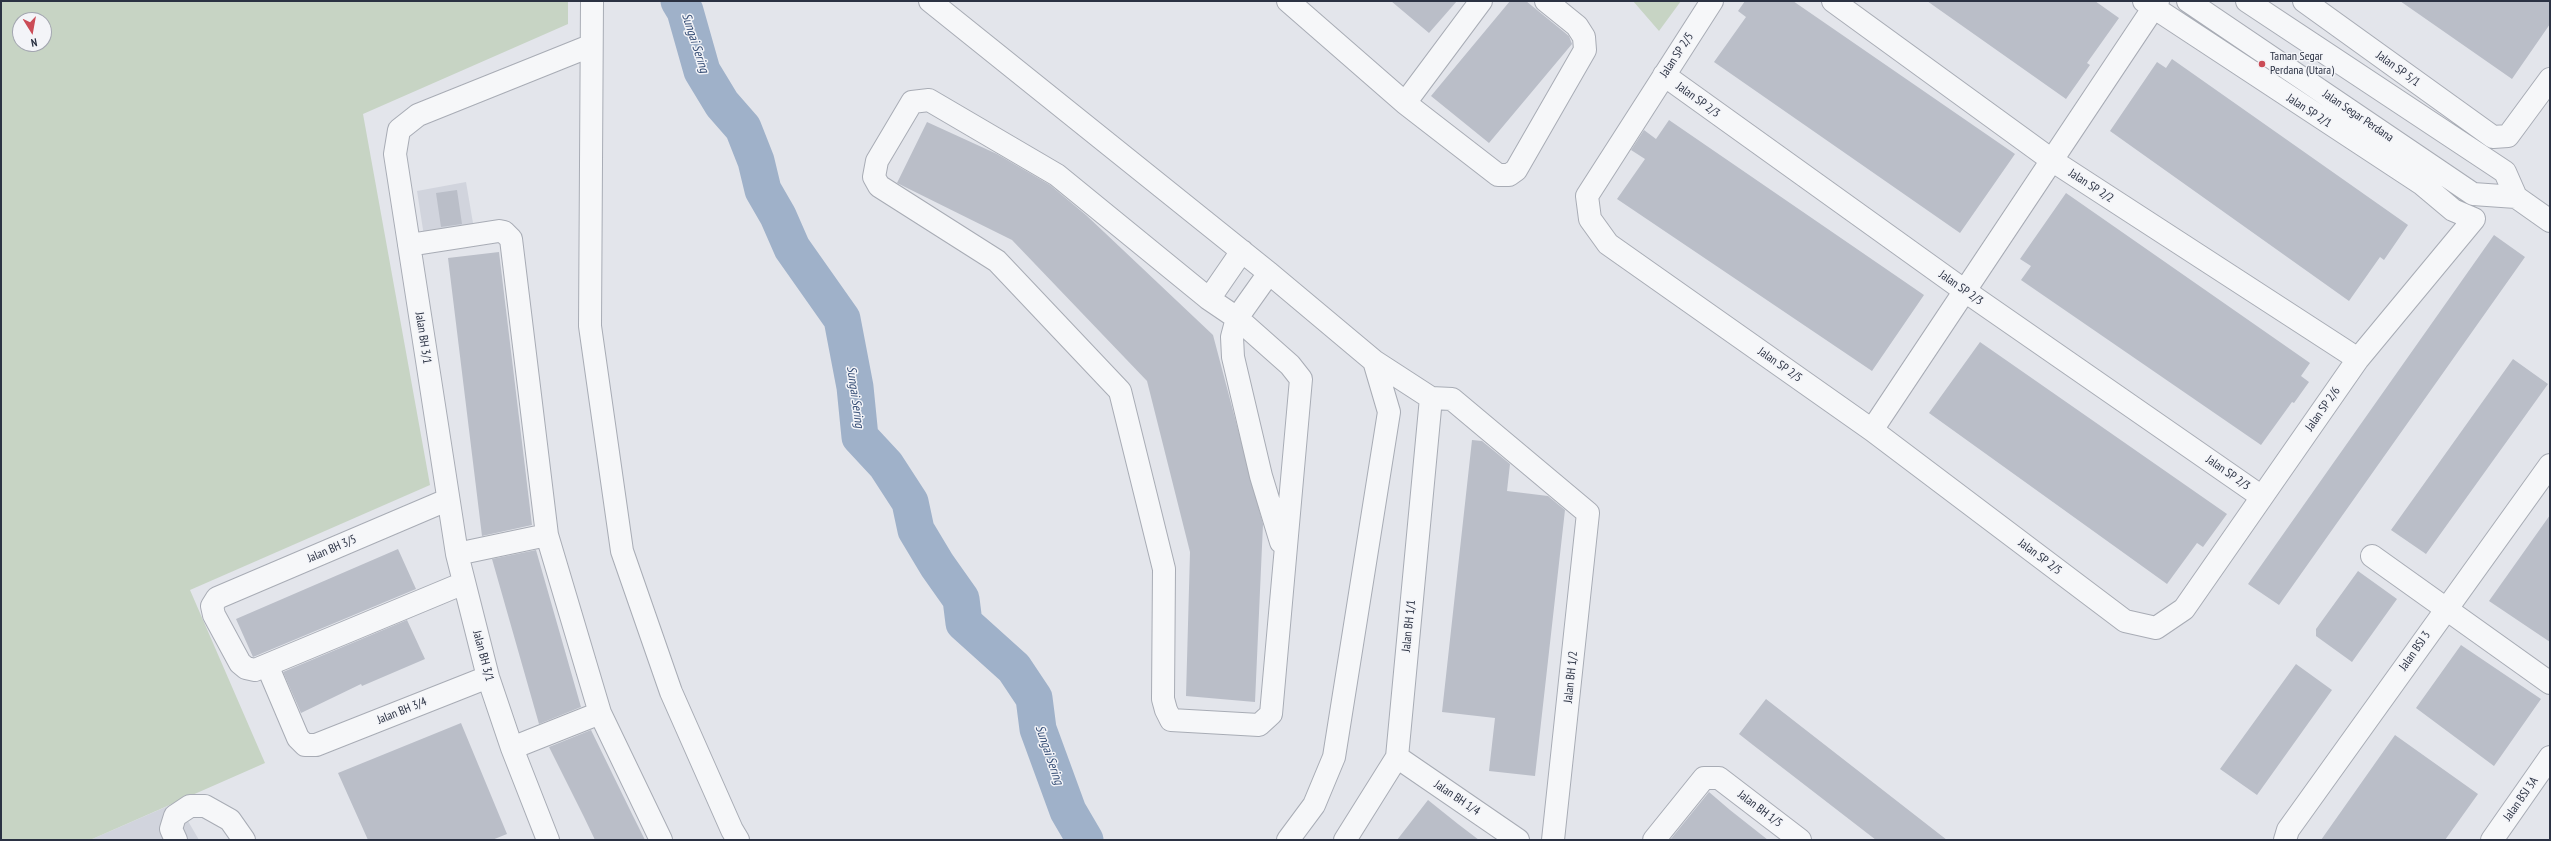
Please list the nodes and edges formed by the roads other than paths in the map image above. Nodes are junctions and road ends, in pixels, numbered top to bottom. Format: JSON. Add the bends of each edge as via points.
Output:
{"nodes":[{"id":1,"x":592,"y":1,"type":"edge"},
{"id":2,"x":930,"y":1,"type":"edge"},
{"id":3,"x":1288,"y":1,"type":"edge"},
{"id":4,"x":1481,"y":1,"type":"edge"},
{"id":5,"x":1546,"y":1,"type":"edge"},
{"id":6,"x":1712,"y":1,"type":"edge"},
{"id":7,"x":1834,"y":1,"type":"edge"},
{"id":8,"x":2188,"y":1,"type":"edge"},
{"id":9,"x":2247,"y":1,"type":"edge"},
{"id":10,"x":2304,"y":1,"type":"edge"},
{"id":11,"x":2152,"y":3,"type":"edge"},
{"id":12,"x":590,"y":46,"type":"junction"},
{"id":13,"x":1664,"y":76,"type":"junction"},
{"id":14,"x":2550,"y":79,"type":"edge"},
{"id":15,"x":1404,"y":103,"type":"junction"},
{"id":16,"x":2052,"y":161,"type":"junction"},
{"id":17,"x":2516,"y":198,"type":"junction"},
{"id":18,"x":2474,"y":219,"type":"joint"},
{"id":19,"x":2550,"y":221,"type":"edge"},
{"id":20,"x":409,"y":245,"type":"junction"},
{"id":21,"x":1242,"y":251,"type":"junction"},
{"id":22,"x":1269,"y":273,"type":"junction"},
{"id":23,"x":1965,"y":291,"type":"junction"},
{"id":24,"x":1209,"y":299,"type":"junction"},
{"id":25,"x":1237,"y":318,"type":"junction"},
{"id":26,"x":2358,"y":359,"type":"junction"},
{"id":27,"x":1374,"y":361,"type":"junction"},
{"id":28,"x":1431,"y":398,"type":"junction"},
{"id":29,"x":1872,"y":430,"type":"junction"},
{"id":30,"x":2550,"y":465,"type":"edge"},
{"id":31,"x":2262,"y":497,"type":"junction"},
{"id":32,"x":447,"y":500,"type":"junction"},
{"id":33,"x":547,"y":536,"type":"junction"},
{"id":34,"x":1284,"y":549,"type":"junction"},
{"id":35,"x":457,"y":554,"type":"junction"},
{"id":36,"x":2372,"y":556,"type":"dead end"},
{"id":37,"x":464,"y":583,"type":"junction"},
{"id":38,"x":2446,"y":608,"type":"junction"},
{"id":39,"x":2184,"y":609,"type":"joint"},
{"id":40,"x":267,"y":665,"type":"junction"},
{"id":41,"x":488,"y":677,"type":"junction"},
{"id":42,"x":2550,"y":683,"type":"edge"},
{"id":43,"x":600,"y":713,"type":"junction"},
{"id":44,"x":512,"y":748,"type":"junction"},
{"id":45,"x":1397,"y":757,"type":"junction"},
{"id":46,"x":2550,"y":757,"type":"edge"},
{"id":47,"x":176,"y":840,"type":"edge"},
{"id":48,"x":244,"y":840,"type":"edge"},
{"id":49,"x":548,"y":840,"type":"edge"},
{"id":50,"x":661,"y":840,"type":"edge"},
{"id":51,"x":738,"y":840,"type":"edge"},
{"id":52,"x":1288,"y":840,"type":"edge"},
{"id":53,"x":1345,"y":840,"type":"edge"},
{"id":54,"x":1518,"y":840,"type":"edge"},
{"id":55,"x":1553,"y":840,"type":"edge"},
{"id":56,"x":1654,"y":840,"type":"edge"},
{"id":57,"x":1800,"y":840,"type":"edge"},
{"id":58,"x":2285,"y":840,"type":"edge"},
{"id":59,"x":2492,"y":840,"type":"edge"}],
"edges":[{"from":1,"to":12,"type":"street"},
{"from":2,"to":21,"type":"street"},
{"from":3,"to":15,"type":"street"},
{"from":4,"to":15,"type":"street"},
{"from":5,"to":15,"type":"street","via":[[1577,26],[1584,37],[1585,50],[1516,170],[1509,175],[1498,175]]},
{"from":6,"to":13,"type":"street","name":"Jalan SP 2/5"},
{"from":7,"to":16,"type":"street","name":"Jalan SP 2/2"},
{"from":8,"to":17,"type":"street","name":"Jalan Segar Perdana","via":[[2473,194]]},
{"from":9,"to":17,"type":"street","via":[[2506,172]]},
{"from":10,"to":14,"type":"street","name":"Jalan SP 5/1","via":[[2493,137],[2508,136]]},
{"from":11,"to":16,"type":"street","via":[[2134,39]]},
{"from":11,"to":18,"type":"street","name":"Jalan SP 2/1","via":[[2422,184],[2453,210]]},
{"from":12,"to":20,"type":"street","name":"Jalan BH 3/1","via":[[418,115],[399,130],[395,154]]},
{"from":12,"to":51,"type":"street","via":[[590,326],[622,551],[671,692]]},
{"from":13,"to":23,"type":"street","name":"Jalan SP 2/3"},
{"from":13,"to":29,"type":"street","name":"Jalan SP 2/5","via":[[1587,196],[1590,219],[1608,244]]},
{"from":16,"to":23,"type":"street"},
{"from":16,"to":26,"type":"street","name":"Jalan SP 2/2"},
{"from":17,"to":19,"type":"street","name":"Jalan Segar Perdana"},
{"from":18,"to":26,"type":"street","name":"Jalan SP 2/6"},
{"from":20,"to":32,"type":"street","name":"Jalan BH 3/1"},
{"from":20,"to":33,"type":"street","via":[[499,231],[511,239]]},
{"from":21,"to":22,"type":"street"},
{"from":21,"to":24,"type":"street"},
{"from":22,"to":25,"type":"street"},
{"from":22,"to":27,"type":"street"},
{"from":23,"to":29,"type":"street"},
{"from":23,"to":31,"type":"street","name":"Jalan SP 2/3"},
{"from":24,"to":25,"type":"street"},
{"from":24,"to":34,"type":"street","via":[[1057,175],[929,100],[912,102],[876,161],[874,177],[878,186],[997,261],[1120,391],[1164,569],[1163,699],[1171,720],[1259,725],[1271,714]]},
{"from":25,"to":34,"type":"street","via":[[1232,337],[1233,357],[1261,476]]},
{"from":25,"to":34,"type":"street","via":[[1290,365],[1301,379]]},
{"from":26,"to":31,"type":"street","name":"Jalan SP 2/6"},
{"from":27,"to":28,"type":"street"},
{"from":27,"to":52,"type":"street","via":[[1389,412],[1334,757],[1314,805]]},
{"from":28,"to":45,"type":"street","name":"Jalan BH 1/1"},
{"from":28,"to":55,"type":"street","name":"Jalan BH 1/2","via":[[1452,400],[1588,513]]},
{"from":29,"to":39,"type":"street","name":"Jalan SP 2/5","via":[[2125,621],[2156,628]]},
{"from":30,"to":38,"type":"street","name":"Jalan BSJ 3"},
{"from":31,"to":39,"type":"street","name":"Jalan SP 2/6"},
{"from":32,"to":35,"type":"street","name":"Jalan BH 3/1"},
{"from":32,"to":40,"type":"street","name":"Jalan BH 3/5","via":[[217,598],[212,606],[214,615],[240,663],[255,670]]},
{"from":33,"to":35,"type":"street"},
{"from":33,"to":43,"type":"street"},
{"from":35,"to":37,"type":"street","name":"Jalan BH 3/1"},
{"from":36,"to":38,"type":"street"},
{"from":37,"to":40,"type":"street"},
{"from":37,"to":41,"type":"street","name":"Jalan BH 3/1"},
{"from":38,"to":42,"type":"street"},
{"from":38,"to":58,"type":"street","name":"Jalan BSJ 3","via":[[2288,830]]},
{"from":40,"to":41,"type":"street","name":"Jalan BH 3/4","via":[[298,738],[305,745],[316,745]]},
{"from":41,"to":44,"type":"street","name":"Jalan BH 3/1"},
{"from":43,"to":44,"type":"street"},
{"from":43,"to":50,"type":"street"},
{"from":44,"to":49,"type":"street","name":"Jalan BH 3/1"},
{"from":45,"to":53,"type":"street","name":"Jalan BH 1/1"},
{"from":45,"to":54,"type":"street","name":"Jalan BH 1/4"},
{"from":46,"to":59,"type":"street","name":"Jalan BSJ 3A"},
{"from":47,"to":48,"type":"street","via":[[171,829],[175,816],[190,806],[205,806],[230,820]]},
{"from":56,"to":57,"type":"street","name":"Jalan BH 1/5","via":[[1704,778],[1719,778]]}]}
